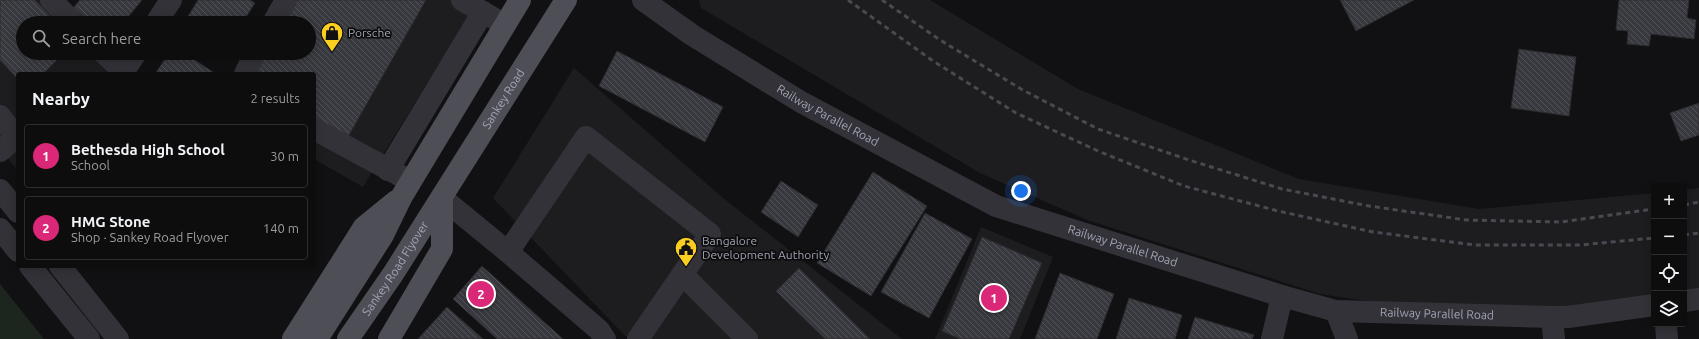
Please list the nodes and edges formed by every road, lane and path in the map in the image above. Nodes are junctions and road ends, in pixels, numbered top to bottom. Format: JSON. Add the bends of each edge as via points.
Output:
{"nodes":[{"id":1,"x":51,"y":0,"type":"edge"},
{"id":2,"x":171,"y":0,"type":"edge"},
{"id":3,"x":286,"y":0,"type":"edge"},
{"id":4,"x":462,"y":0,"type":"edge"},
{"id":5,"x":520,"y":0,"type":"edge"},
{"id":6,"x":566,"y":0,"type":"edge"},
{"id":7,"x":643,"y":0,"type":"edge"},
{"id":8,"x":484,"y":12,"type":"junction"},
{"id":9,"x":67,"y":16,"type":"edge"},
{"id":10,"x":161,"y":16,"type":"edge"},
{"id":11,"x":277,"y":16,"type":"edge"},
{"id":12,"x":505,"y":24,"type":"junction"},
{"id":13,"x":111,"y":60,"type":"edge"},
{"id":14,"x":131,"y":60,"type":"edge"},
{"id":15,"x":252,"y":60,"type":"edge"},
{"id":16,"x":122,"y":72,"type":"edge"},
{"id":17,"x":124,"y":72,"type":"edge"},
{"id":18,"x":246,"y":72,"type":"edge"},
{"id":19,"x":0,"y":116,"type":"edge"},
{"id":20,"x":316,"y":130,"type":"edge"},
{"id":21,"x":16,"y":135,"type":"edge"},
{"id":22,"x":16,"y":137,"type":"edge"},
{"id":23,"x":0,"y":151,"type":"edge"},
{"id":24,"x":388,"y":170,"type":"junction"},
{"id":25,"x":406,"y":189,"type":"junction"},
{"id":26,"x":0,"y":190,"type":"edge"},
{"id":27,"x":442,"y":198,"type":"junction"},
{"id":28,"x":16,"y":210,"type":"edge"},
{"id":29,"x":0,"y":229,"type":"edge"},
{"id":30,"x":16,"y":249,"type":"edge"},
{"id":31,"x":508,"y":252,"type":"junction"},
{"id":32,"x":32,"y":268,"type":"edge"},
{"id":33,"x":62,"y":268,"type":"edge"},
{"id":34,"x":683,"y":275,"type":"junction"},
{"id":35,"x":1282,"y":296,"type":"junction"},
{"id":36,"x":1699,"y":299,"type":"edge"},
{"id":37,"x":1687,"y":301,"type":"edge"},
{"id":38,"x":1651,"y":305,"type":"edge"},
{"id":39,"x":1336,"y":311,"type":"junction"},
{"id":40,"x":1560,"y":317,"type":"junction"},
{"id":41,"x":1666,"y":327,"type":"edge"},
{"id":42,"x":740,"y":337,"type":"edge"},
{"id":43,"x":90,"y":339,"type":"edge"},
{"id":44,"x":118,"y":339,"type":"edge"},
{"id":45,"x":293,"y":339,"type":"edge"},
{"id":46,"x":317,"y":339,"type":"edge"},
{"id":47,"x":348,"y":339,"type":"edge"},
{"id":48,"x":389,"y":339,"type":"edge"},
{"id":49,"x":605,"y":339,"type":"edge"},
{"id":50,"x":638,"y":339,"type":"edge"},
{"id":51,"x":1272,"y":339,"type":"edge"},
{"id":52,"x":1347,"y":339,"type":"edge"},
{"id":53,"x":1554,"y":339,"type":"edge"},
{"id":54,"x":1570,"y":339,"type":"edge"},
{"id":55,"x":1667,"y":339,"type":"edge"}],
"edges":[{"from":1,"to":9,"type":"street"},
{"from":2,"to":10,"type":"street"},
{"from":3,"to":11,"type":"street"},
{"from":4,"to":8,"type":"street"},
{"from":5,"to":12,"type":"main road"},
{"from":6,"to":27,"type":"main road","name":"Sankey Road"},
{"from":7,"to":35,"type":"street","name":"Railway Parallel Road","via":[[801,102],[996,206]]},
{"from":8,"to":12,"type":"street"},
{"from":8,"to":24,"type":"street"},
{"from":12,"to":25,"type":"main road"},
{"from":13,"to":16,"type":"street"},
{"from":14,"to":17,"type":"street"},
{"from":15,"to":18,"type":"street"},
{"from":19,"to":21,"type":"street"},
{"from":20,"to":24,"type":"street"},
{"from":22,"to":23,"type":"street"},
{"from":24,"to":25,"type":"street"},
{"from":25,"to":45,"type":"main road","via":[[364,227]]},
{"from":25,"to":46,"type":"main road","via":[[383,235]]},
{"from":26,"to":28,"type":"street"},
{"from":27,"to":31,"type":"street"},
{"from":27,"to":47,"type":"main road","name":"Sankey Road Flyover"},
{"from":27,"to":48,"type":"main road","via":[[442,249]]},
{"from":29,"to":30,"type":"street"},
{"from":31,"to":34,"type":"street","via":[[586,137],[710,234]]},
{"from":31,"to":49,"type":"street","via":[[599,330]]},
{"from":32,"to":43,"type":"street"},
{"from":33,"to":44,"type":"street"},
{"from":34,"to":42,"type":"street"},
{"from":34,"to":50,"type":"street"},
{"from":35,"to":39,"type":"street","name":"Railway Parallel Road"},
{"from":35,"to":51,"type":"street"},
{"from":36,"to":37,"type":"street"},
{"from":38,"to":40,"type":"street","name":"Railway Parallel Road"},
{"from":39,"to":40,"type":"street","name":"Railway Parallel Road"},
{"from":39,"to":52,"type":"street"},
{"from":40,"to":53,"type":"street"},
{"from":40,"to":54,"type":"street"},
{"from":41,"to":55,"type":"street"}]}
